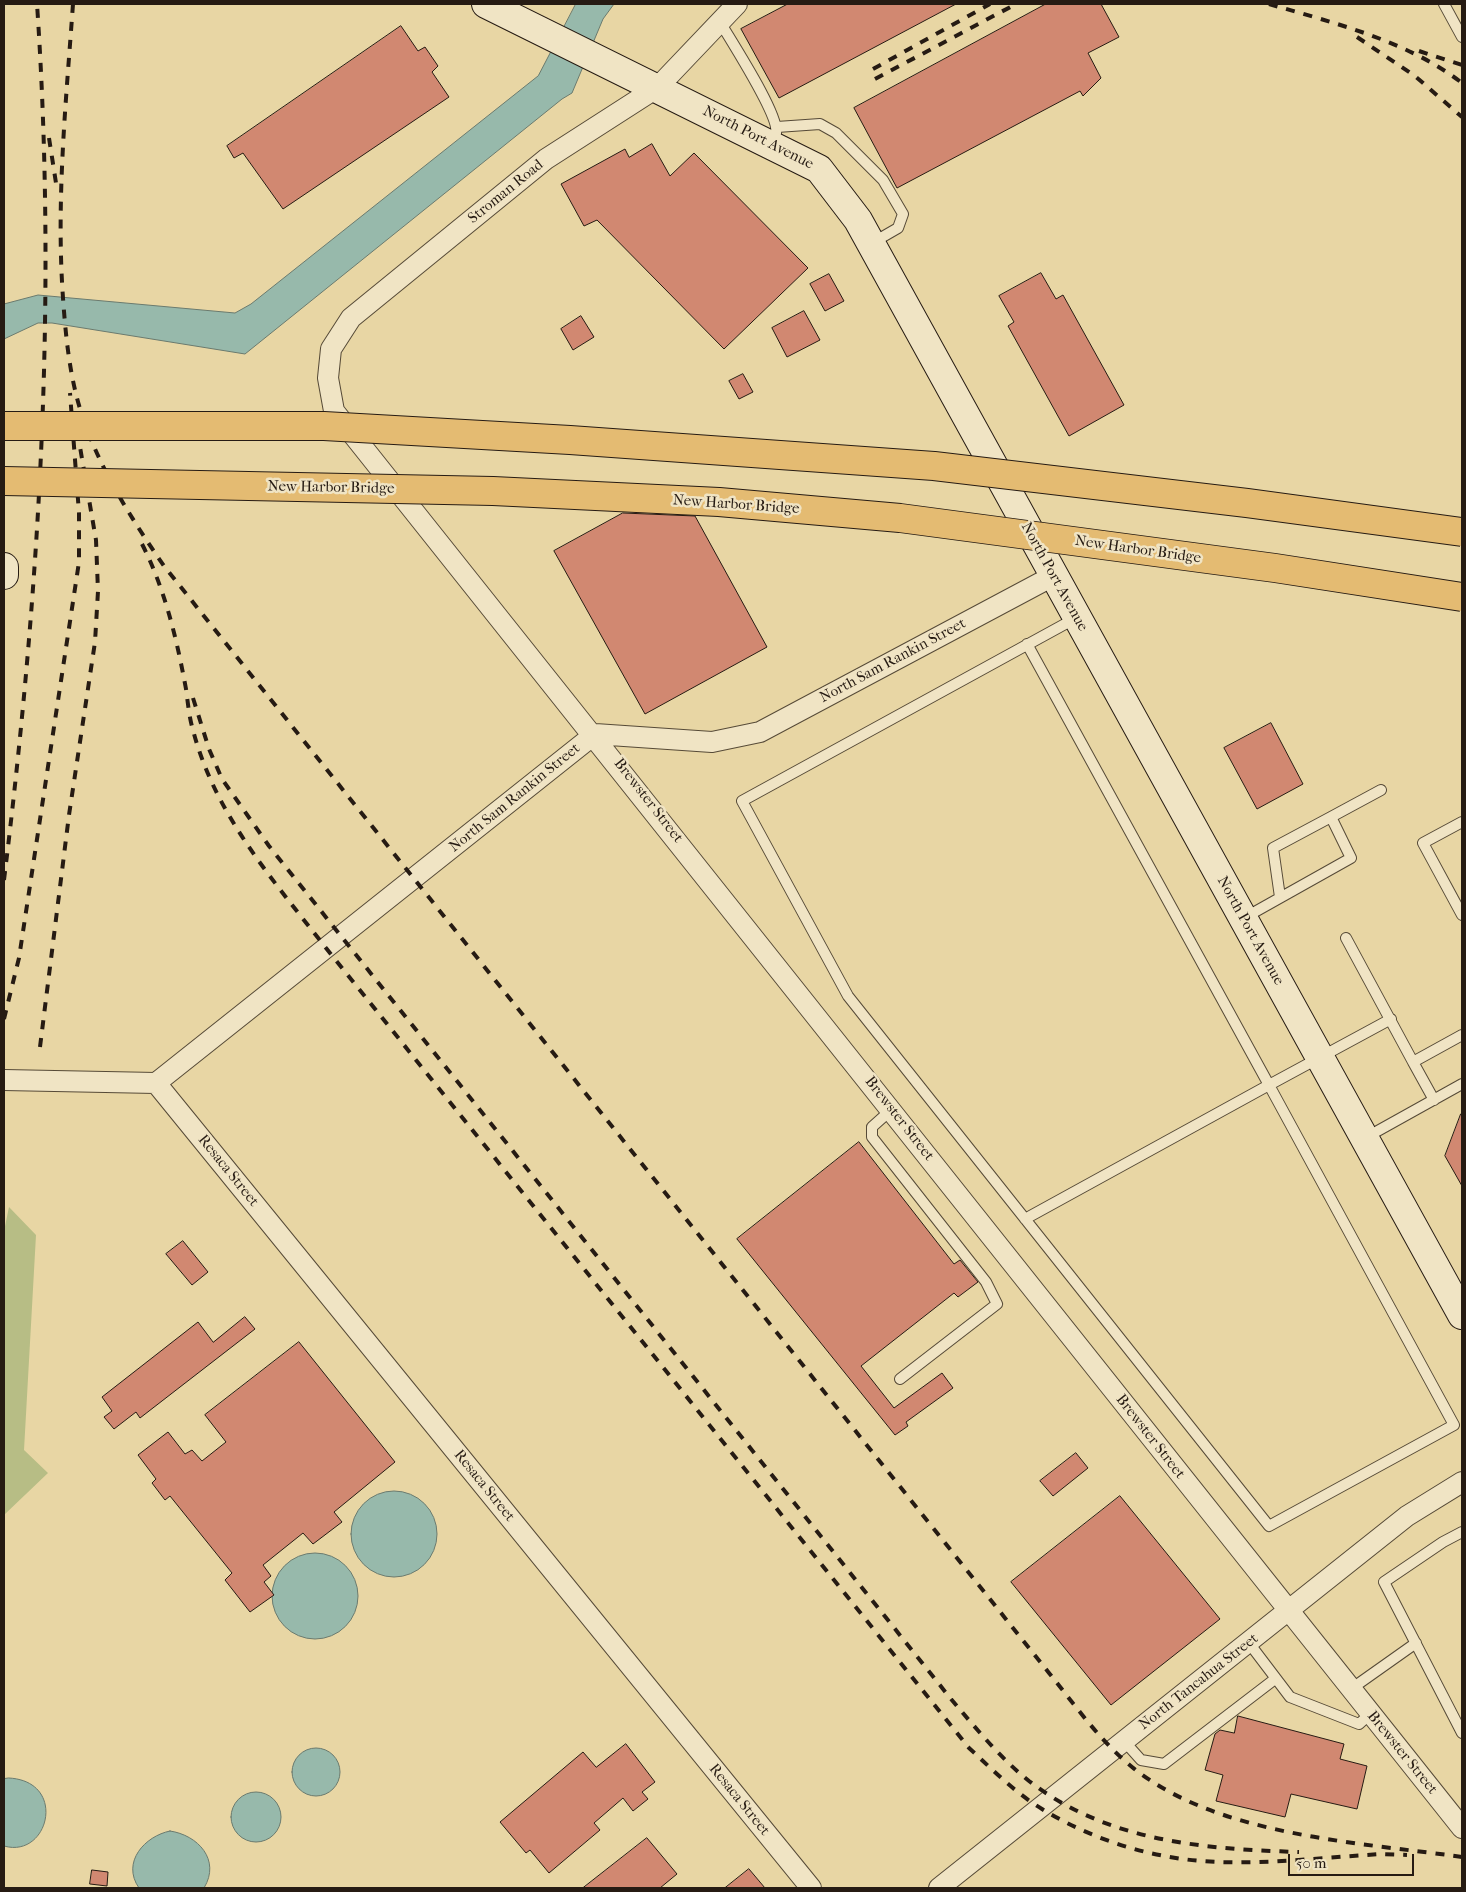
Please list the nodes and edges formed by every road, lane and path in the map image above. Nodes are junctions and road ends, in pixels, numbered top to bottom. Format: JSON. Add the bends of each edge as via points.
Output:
{"nodes":[{"id":1,"x":486,"y":4,"type":"edge"},
{"id":2,"x":737,"y":4,"type":"edge"},
{"id":3,"x":1444,"y":4,"type":"edge"},
{"id":4,"x":720,"y":22,"type":"junction"},
{"id":5,"x":1462,"y":37,"type":"edge"},
{"id":6,"x":658,"y":88,"type":"junction"},
{"id":7,"x":775,"y":136,"type":"junction"},
{"id":8,"x":871,"y":244,"type":"junction"},
{"id":9,"x":334,"y":411,"type":"joint"},
{"id":10,"x":4,"y":426,"type":"edge"},
{"id":11,"x":4,"y":482,"type":"edge"},
{"id":12,"x":1462,"y":532,"type":"edge"},
{"id":13,"x":4,"y":567,"type":"edge"},
{"id":14,"x":4,"y":575,"type":"edge"},
{"id":15,"x":1053,"y":576,"type":"junction"},
{"id":16,"x":1462,"y":597,"type":"edge"},
{"id":17,"x":1076,"y":618,"type":"junction"},
{"id":18,"x":1027,"y":644,"type":"junction"},
{"id":19,"x":595,"y":734,"type":"junction"},
{"id":20,"x":1381,"y":790,"type":"dead end"},
{"id":21,"x":1331,"y":817,"type":"junction"},
{"id":22,"x":1462,"y":822,"type":"edge"},
{"id":23,"x":1280,"y":897,"type":"junction"},
{"id":24,"x":1462,"y":915,"type":"edge"},
{"id":25,"x":1243,"y":918,"type":"junction"},
{"id":26,"x":1346,"y":938,"type":"dead end"},
{"id":27,"x":1390,"y":1019,"type":"junction"},
{"id":28,"x":1462,"y":1035,"type":"edge"},
{"id":29,"x":1320,"y":1057,"type":"junction"},
{"id":30,"x":1413,"y":1062,"type":"junction"},
{"id":31,"x":9,"y":1080,"type":"edge"},
{"id":32,"x":156,"y":1083,"type":"junction"},
{"id":33,"x":1462,"y":1084,"type":"edge"},
{"id":34,"x":1269,"y":1085,"type":"junction"},
{"id":35,"x":1434,"y":1100,"type":"junction"},
{"id":36,"x":892,"y":1110,"type":"junction"},
{"id":37,"x":1364,"y":1138,"type":"junction"},
{"id":38,"x":1025,"y":1219,"type":"junction"},
{"id":39,"x":1462,"y":1315,"type":"edge"},
{"id":40,"x":900,"y":1379,"type":"dead end"},
{"id":41,"x":1462,"y":1482,"type":"edge"},
{"id":42,"x":1462,"y":1532,"type":"edge"},
{"id":43,"x":1288,"y":1612,"type":"junction"},
{"id":44,"x":1249,"y":1642,"type":"junction"},
{"id":45,"x":1416,"y":1643,"type":"junction"},
{"id":46,"x":1275,"y":1679,"type":"junction"},
{"id":47,"x":1351,"y":1689,"type":"junction"},
{"id":48,"x":1370,"y":1714,"type":"junction"},
{"id":49,"x":1462,"y":1734,"type":"edge"},
{"id":50,"x":1124,"y":1741,"type":"junction"},
{"id":51,"x":1462,"y":1828,"type":"edge"},
{"id":52,"x":811,"y":1888,"type":"edge"},
{"id":53,"x":939,"y":1888,"type":"edge"}],
"edges":[{"from":1,"to":6,"type":"main road","name":"North Port Avenue"},
{"from":2,"to":4,"type":"street","name":"Stroman Road"},
{"from":3,"to":5,"type":"lane"},
{"from":4,"to":6,"type":"street","name":"Stroman Road"},
{"from":4,"to":7,"type":"lane","via":[[770,110]]},
{"from":6,"to":7,"type":"main road","name":"North Port Avenue"},
{"from":6,"to":9,"type":"street","name":"Stroman Road","via":[[546,159],[351,318],[331,349],[328,378]]},
{"from":7,"to":8,"type":"main road","name":"North Port Avenue","via":[[818,169],[858,220]]},
{"from":7,"to":8,"type":"lane","via":[[820,124],[836,133],[884,180],[903,214],[898,228]]},
{"from":8,"to":15,"type":"main road","name":"North Port Avenue"},
{"from":9,"to":19,"type":"street","name":"Brewster Street"},
{"from":10,"to":12,"type":"highway","bridge":true,"via":[[324,426],[580,440],[934,466]]},
{"from":11,"to":16,"type":"highway","name":"New Harbor Bridge","bridge":true,"via":[[493,491],[729,503],[910,520],[1275,568]]},
{"from":13,"to":14,"type":"main road"},
{"from":15,"to":17,"type":"main road","name":"North Port Avenue"},
{"from":15,"to":19,"type":"street","name":"North Sam Rankin Street","via":[[760,732],[712,742]]},
{"from":17,"to":18,"type":"lane"},
{"from":17,"to":25,"type":"main road","name":"North Port Avenue"},
{"from":18,"to":34,"type":"lane"},
{"from":18,"to":38,"type":"lane","via":[[742,801],[848,996]]},
{"from":19,"to":32,"type":"street","name":"North Sam Rankin Street"},
{"from":19,"to":36,"type":"street","name":"Brewster Street"},
{"from":20,"to":21,"type":"lane"},
{"from":21,"to":23,"type":"lane","via":[[1273,848]]},
{"from":21,"to":23,"type":"lane","via":[[1351,858]]},
{"from":22,"to":24,"type":"lane","via":[[1423,843]]},
{"from":23,"to":25,"type":"lane"},
{"from":25,"to":29,"type":"main road","name":"North Port Avenue"},
{"from":26,"to":27,"type":"lane"},
{"from":27,"to":29,"type":"lane"},
{"from":27,"to":30,"type":"lane"},
{"from":28,"to":30,"type":"lane"},
{"from":29,"to":34,"type":"lane"},
{"from":29,"to":37,"type":"main road","name":"North Port Avenue"},
{"from":30,"to":35,"type":"lane"},
{"from":31,"to":32,"type":"street"},
{"from":32,"to":52,"type":"street","name":"Resaca Street"},
{"from":33,"to":35,"type":"lane"},
{"from":34,"to":38,"type":"lane"},
{"from":34,"to":38,"type":"lane","via":[[1454,1425],[1269,1526]]},
{"from":35,"to":37,"type":"lane"},
{"from":36,"to":40,"type":"lane","via":[[872,1127],[872,1137],[986,1282],[997,1304]]},
{"from":36,"to":43,"type":"street","name":"Brewster Street"},
{"from":37,"to":39,"type":"main road","name":"North Port Avenue"},
{"from":41,"to":43,"type":"street","name":"North Tancahua Street","via":[[1407,1516]]},
{"from":42,"to":45,"type":"lane","via":[[1384,1582]]},
{"from":43,"to":44,"type":"street","name":"North Tancahua Street"},
{"from":43,"to":47,"type":"street","name":"Brewster Street"},
{"from":44,"to":46,"type":"lane"},
{"from":44,"to":50,"type":"street","name":"North Tancahua Street"},
{"from":45,"to":47,"type":"lane"},
{"from":45,"to":49,"type":"lane"},
{"from":46,"to":48,"type":"lane","via":[[1290,1697],[1359,1724]]},
{"from":46,"to":50,"type":"lane","via":[[1164,1764],[1141,1760]]},
{"from":47,"to":48,"type":"street","name":"Brewster Street"},
{"from":48,"to":51,"type":"street","name":"Brewster Street"},
{"from":50,"to":53,"type":"street","name":"North Tancahua Street"}]}
